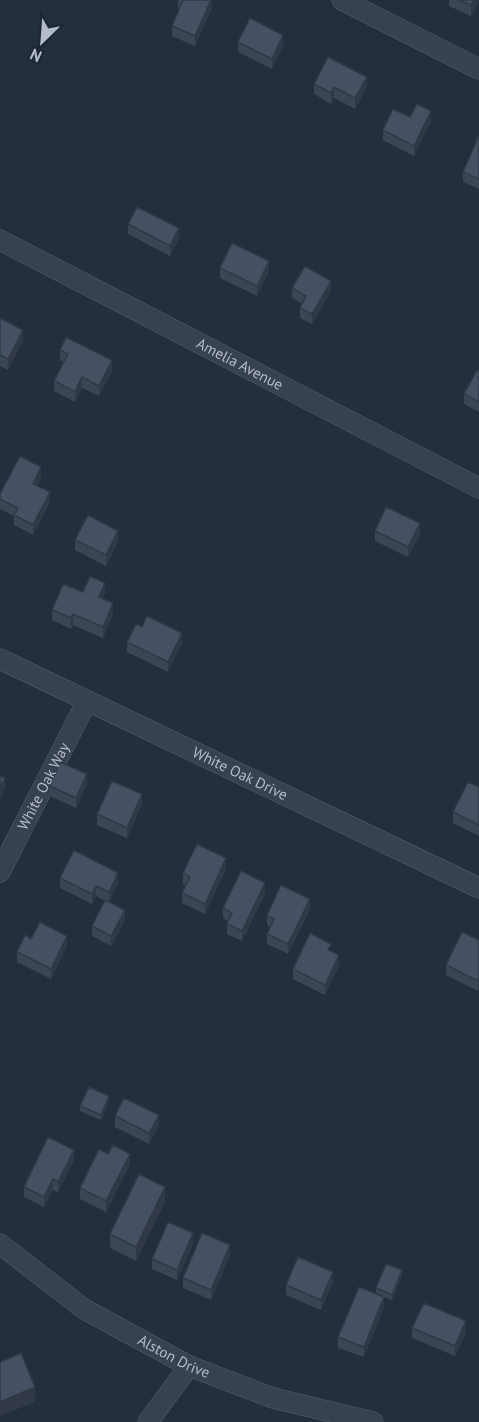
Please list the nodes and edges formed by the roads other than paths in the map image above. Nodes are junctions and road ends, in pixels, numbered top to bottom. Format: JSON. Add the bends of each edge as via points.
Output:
{"nodes":[{"id":1,"x":342,"y":0,"type":"edge"},
{"id":2,"x":479,"y":69,"type":"edge"},
{"id":3,"x":0,"y":240,"type":"edge"},
{"id":4,"x":479,"y":488,"type":"edge"},
{"id":5,"x":0,"y":659,"type":"edge"},
{"id":6,"x":87,"y":701,"type":"junction"},
{"id":7,"x":0,"y":872,"type":"edge"},
{"id":8,"x":479,"y":888,"type":"edge"},
{"id":9,"x":0,"y":1244,"type":"edge"},
{"id":10,"x":189,"y":1366,"type":"junction"},
{"id":11,"x":148,"y":1422,"type":"edge"},
{"id":12,"x":373,"y":1422,"type":"edge"}],
"edges":[{"from":1,"to":2,"type":"street"},
{"from":3,"to":4,"type":"street","name":"Amelia Avenue"},
{"from":5,"to":6,"type":"street","name":"White Oak Drive"},
{"from":6,"to":7,"type":"street","name":"White Oak Way"},
{"from":6,"to":8,"type":"street","name":"White Oak Drive"},
{"from":9,"to":10,"type":"street","name":"Alston Drive","via":[[84,1309]]},
{"from":10,"to":11,"type":"street"},
{"from":10,"to":12,"type":"street","name":"Alston Drive","via":[[273,1398]]}]}
